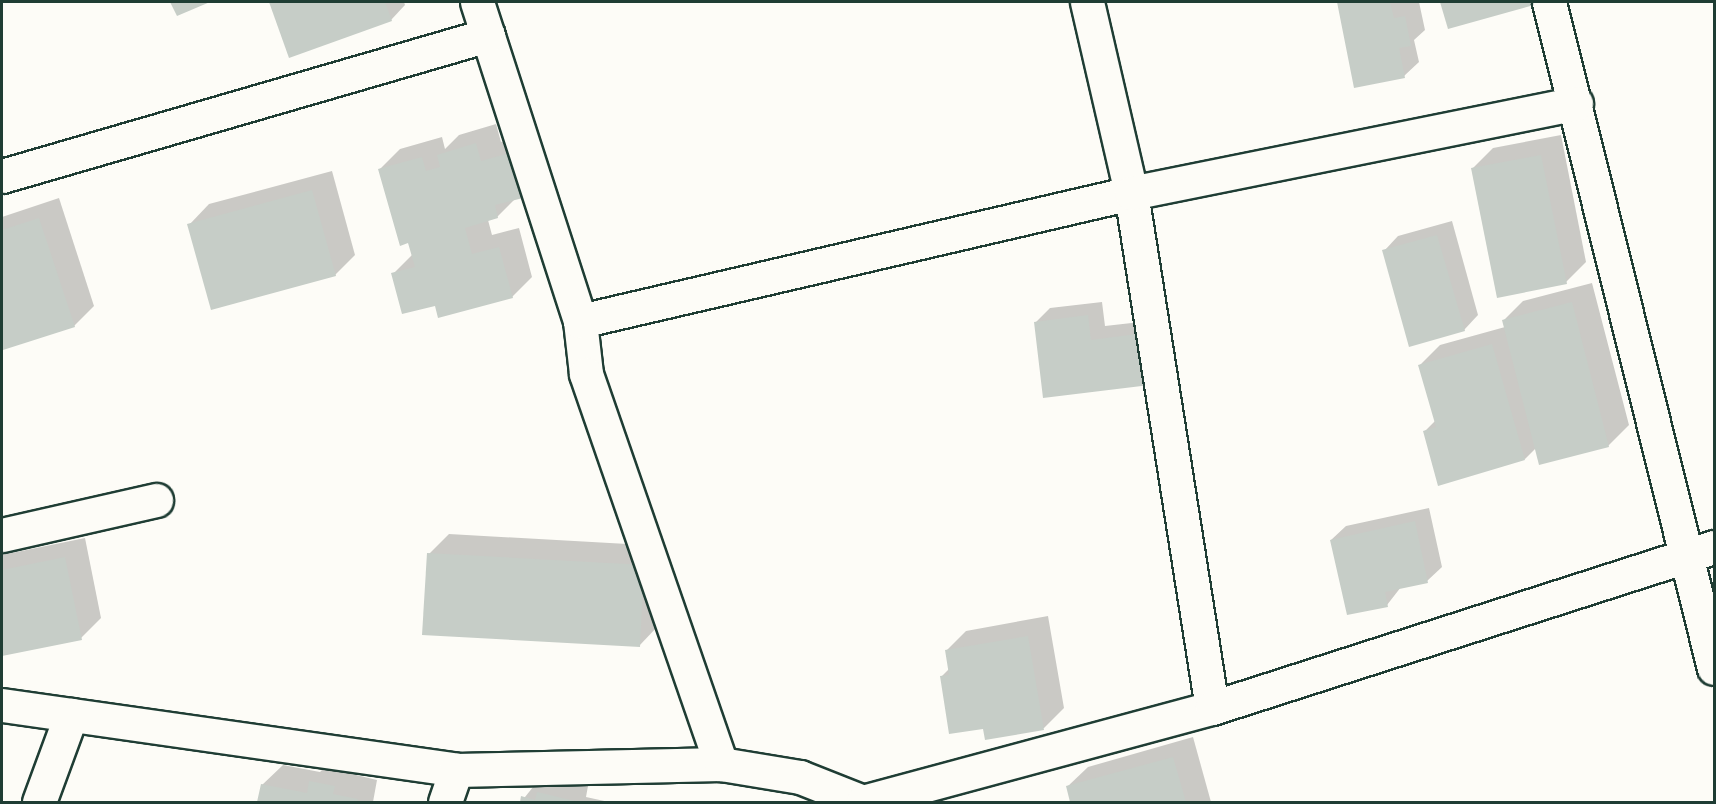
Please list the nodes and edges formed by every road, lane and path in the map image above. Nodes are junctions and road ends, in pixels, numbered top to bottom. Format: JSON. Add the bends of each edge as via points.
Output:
{"nodes":[{"id":1,"x":477,"y":2,"type":"edge"},
{"id":2,"x":1088,"y":2,"type":"edge"},
{"id":3,"x":1549,"y":2,"type":"edge"},
{"id":4,"x":488,"y":35,"type":"junction"},
{"id":5,"x":1576,"y":103,"type":"junction"},
{"id":6,"x":2,"y":176,"type":"edge"},
{"id":7,"x":1131,"y":193,"type":"junction"},
{"id":8,"x":580,"y":321,"type":"junction"},
{"id":9,"x":156,"y":500,"type":"dead end"},
{"id":10,"x":2,"y":535,"type":"edge"},
{"id":11,"x":1702,"y":551,"type":"edge"},
{"id":12,"x":1714,"y":668,"type":"edge"},
{"id":13,"x":2,"y":705,"type":"edge"},
{"id":14,"x":1212,"y":708,"type":"junction"},
{"id":15,"x":71,"y":715,"type":"junction"},
{"id":16,"x":721,"y":764,"type":"junction"},
{"id":17,"x":456,"y":771,"type":"junction"},
{"id":18,"x":39,"y":802,"type":"edge"},
{"id":19,"x":445,"y":802,"type":"edge"}],
"edges":[{"from":1,"to":4,"type":"street"},
{"from":2,"to":7,"type":"street"},
{"from":3,"to":5,"type":"street"},
{"from":4,"to":6,"type":"street"},
{"from":4,"to":8,"type":"street"},
{"from":5,"to":7,"type":"street"},
{"from":5,"to":11,"type":"street"},
{"from":7,"to":8,"type":"street"},
{"from":7,"to":14,"type":"street"},
{"from":8,"to":16,"type":"street","via":[[586,374]]},
{"from":9,"to":10,"type":"street"},
{"from":11,"to":12,"type":"street"},
{"from":11,"to":14,"type":"street"},
{"from":13,"to":15,"type":"street"},
{"from":14,"to":16,"type":"street","via":[[863,802],[800,777]]},
{"from":15,"to":17,"type":"street"},
{"from":15,"to":18,"type":"street"},
{"from":16,"to":17,"type":"street"},
{"from":17,"to":19,"type":"street"}]}
